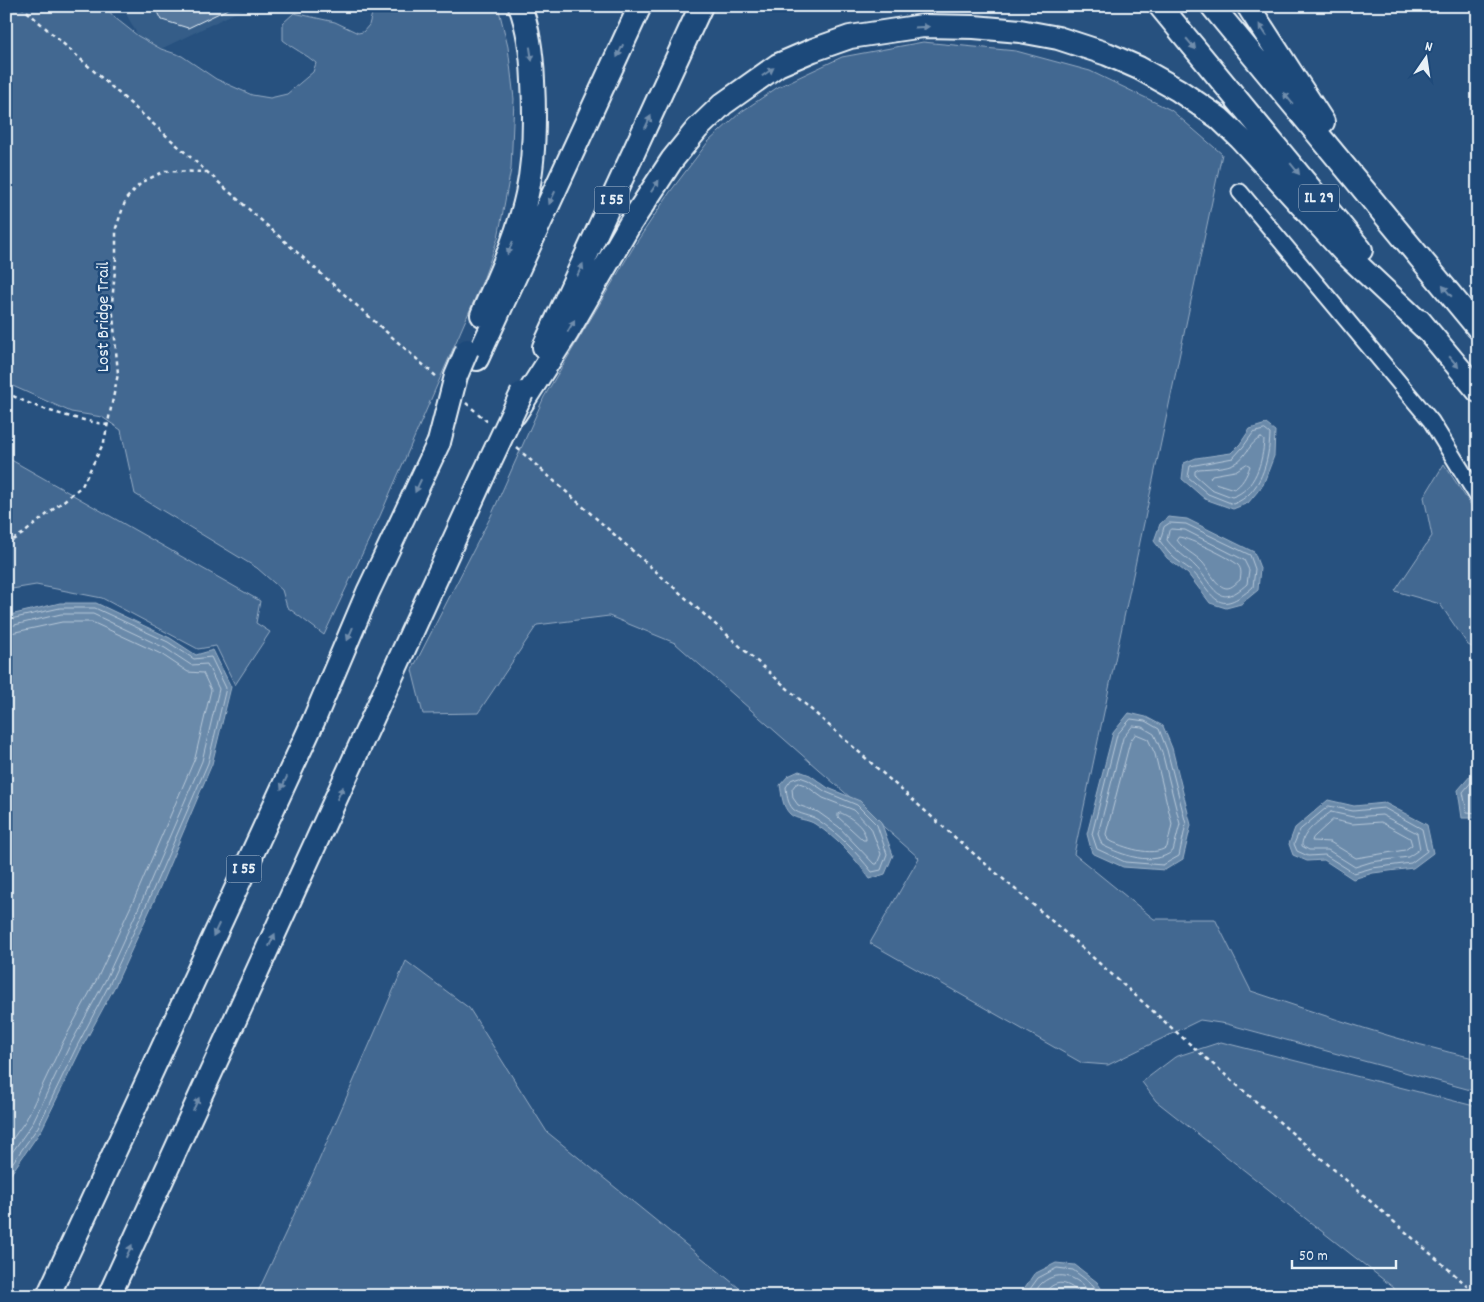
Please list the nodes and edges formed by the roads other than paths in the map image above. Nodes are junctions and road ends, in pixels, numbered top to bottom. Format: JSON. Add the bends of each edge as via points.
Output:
{"nodes":[{"id":1,"x":520,"y":6,"type":"edge"},
{"id":2,"x":640,"y":6,"type":"edge"},
{"id":3,"x":701,"y":6,"type":"edge"},
{"id":4,"x":1160,"y":6,"type":"edge"},
{"id":5,"x":1212,"y":6,"type":"edge"},
{"id":6,"x":1248,"y":6,"type":"edge"},
{"id":7,"x":1240,"y":192,"type":"dead end"},
{"id":8,"x":1374,"y":203,"type":"junction"},
{"id":9,"x":1478,"y":328,"type":"edge"},
{"id":10,"x":1429,"y":332,"type":"junction"},
{"id":11,"x":472,"y":355,"type":"junction"},
{"id":12,"x":1478,"y":391,"type":"edge"},
{"id":13,"x":524,"y":395,"type":"junction"},
{"id":14,"x":1478,"y":497,"type":"edge"},
{"id":15,"x":48,"y":1296,"type":"edge"},
{"id":16,"x":108,"y":1296,"type":"edge"}],
"edges":[{"from":1,"to":11,"type":"highway","one_way":true,"via":[[532,59],[532,159],[527,194],[514,237]]},
{"from":2,"to":11,"type":"highway","one_way":true},
{"from":13,"to":3,"type":"highway","number":"I 55","one_way":true},
{"from":4,"to":10,"type":"highway","number":"IL 29","one_way":true},
{"from":8,"to":5,"type":"highway","number":"IL 29","one_way":true},
{"from":8,"to":6,"type":"highway","one_way":true},
{"from":7,"to":14,"type":"street","via":[[1431,421]]},
{"from":9,"to":8,"type":"highway","number":"IL 29","one_way":true},
{"from":10,"to":12,"type":"highway","number":"IL 29","one_way":true},
{"from":13,"to":10,"type":"highway","one_way":true,"via":[[567,333],[630,224],[672,160],[723,104],[778,65],[813,50],[850,37],[924,26],[974,27],[1058,38],[1107,54],[1178,90],[1219,118],[1240,138],[1343,251]]},
{"from":11,"to":15,"type":"highway","number":"I 55","one_way":true,"bridge":true,"via":[[456,376],[438,442]]},
{"from":16,"to":13,"type":"highway","number":"I 55","one_way":true,"bridge":true,"via":[[502,433]]}]}
